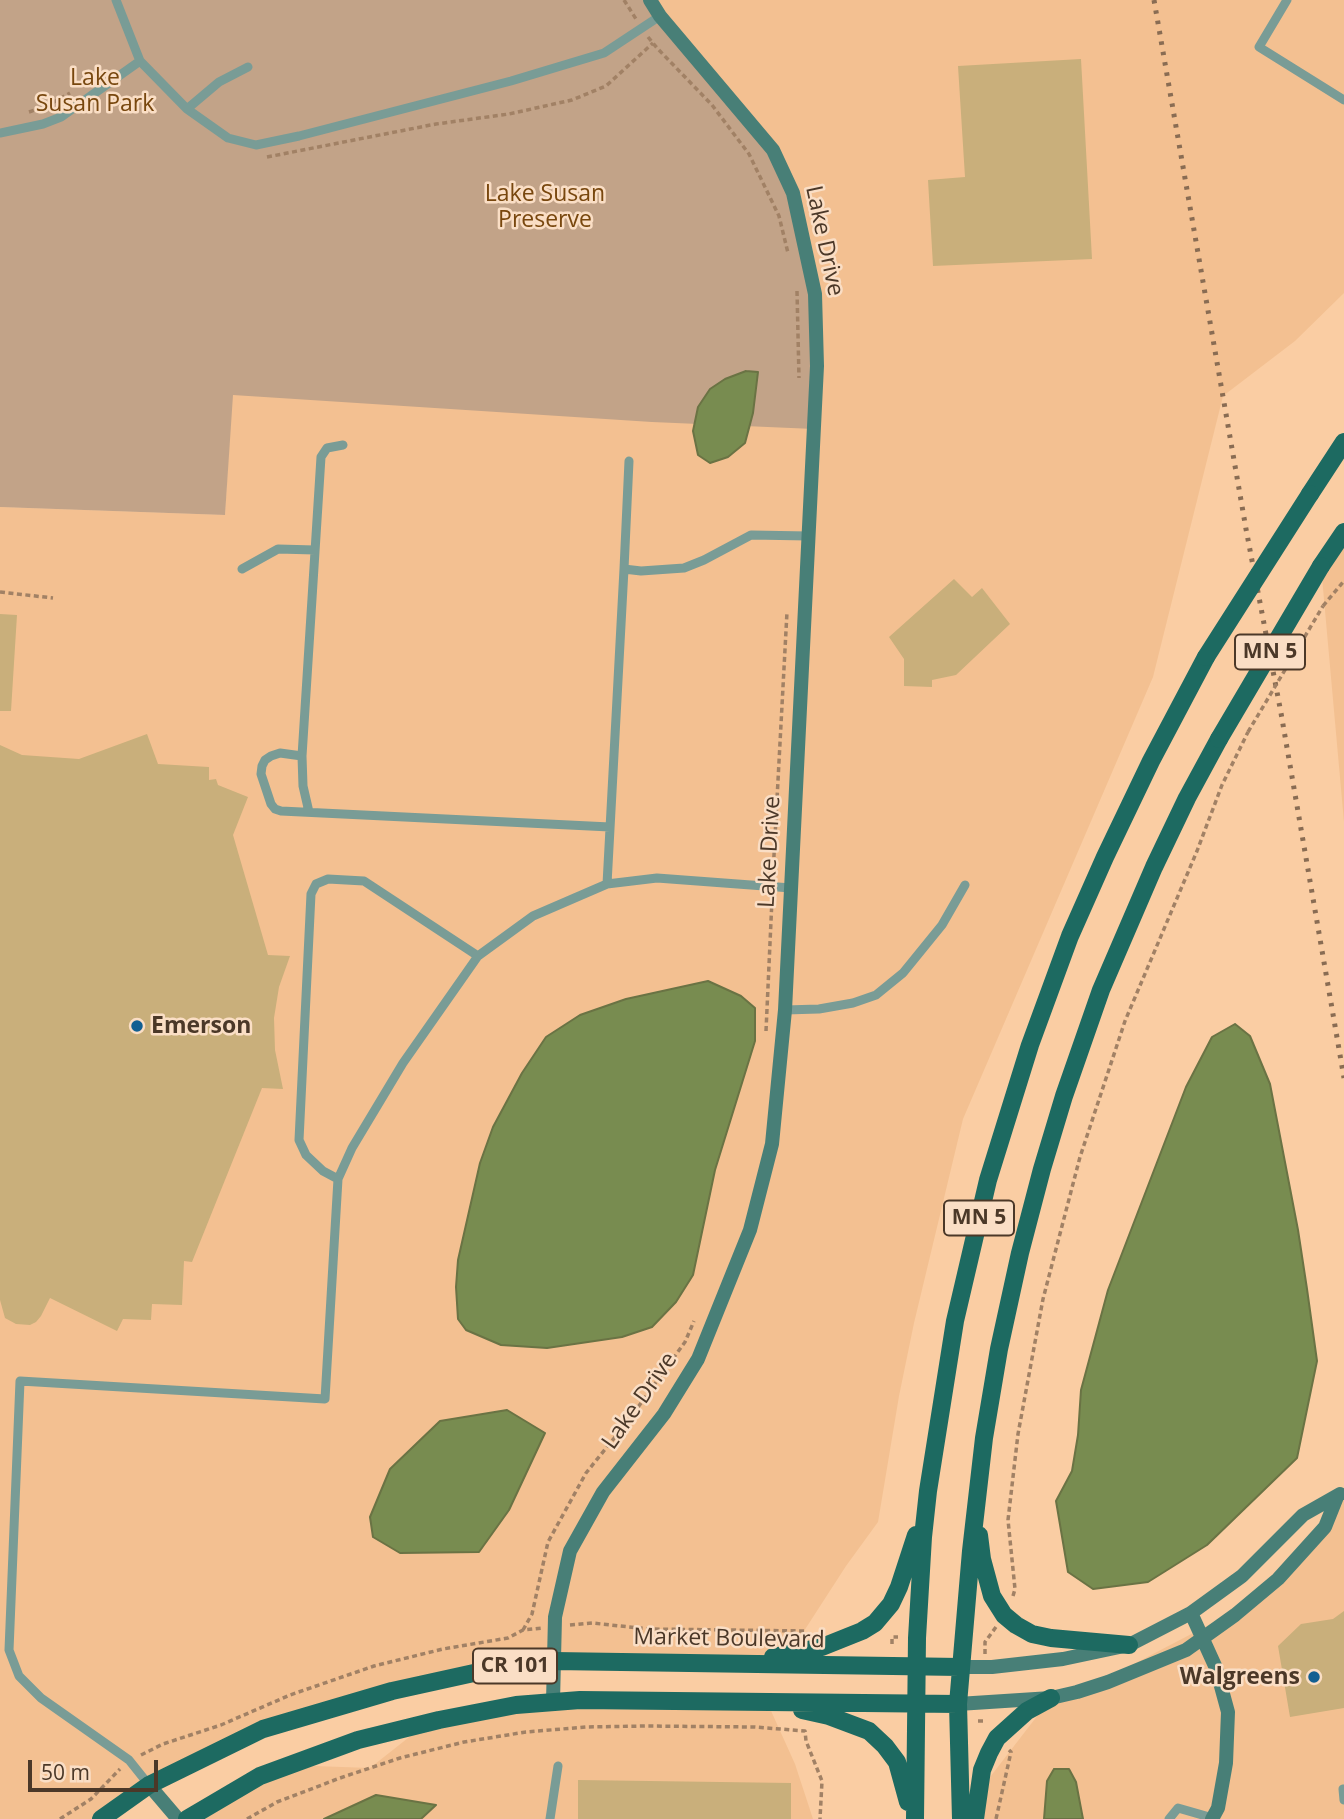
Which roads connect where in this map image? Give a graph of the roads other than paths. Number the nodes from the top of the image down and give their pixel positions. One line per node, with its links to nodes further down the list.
1 (116, 0): 5 (lane)
2 (650, 0): 4 (street, Lake Drive)
3 (1287, 0): 7 (lane)
4 (660, 16): 8 (lane); 14 (street, Lake Drive)
5 (140, 61): 8 (lane); 9 (lane)
6 (248, 66): 8 (lane)
7 (1344, 100)
8 (187, 109)
9 (0, 134)
10 (1344, 442): 28 (main road, MN 5, bridge)
11 (343, 445): 15 (lane)
12 (629, 461): 17 (lane)
13 (1344, 532): 27 (main road, MN 5, bridge)
14 (809, 536): 17 (lane); 23 (street, Lake Drive)
15 (315, 550): 16 (lane); 18 (lane)
16 (242, 569)
17 (624, 569): 20 (lane)
18 (302, 756): 19 (lane); 19 (lane)
19 (309, 812): 20 (lane)
20 (610, 827): 21 (lane)
21 (607, 884): 23 (lane); 24 (lane)
22 (965, 885): 25 (lane)
23 (791, 888): 25 (street, Lake Drive)
24 (478, 956): 26 (lane); 26 (lane)
25 (785, 1010): 33 (street, Lake Drive)
26 (338, 1178): 43 (lane)
27 (978, 1489): 32 (main road); 36 (main road, MN 5)
28 (928, 1491): 34 (main road); 35 (main road, MN 5)
29 (1341, 1494): 30 (street, Market Boulevard); 31 (street, Market Boulevard)
30 (1191, 1613): 31 (street); 32 (street, Market Boulevard)
31 (1203, 1638): 37 (street, Market Boulevard); 46 (street)
32 (1129, 1645): 36 (street, Market Boulevard)
33 (554, 1661): 34 (main road, Market Boulevard / CR 101); 38 (street, Lake Drive); 43 (main road, Market Boulevard / CR 101)
34 (739, 1664): 35 (main road, Market Boulevard / CR 101)
35 (916, 1667): 36 (main road, Market Boulevard / CR 101); 40 (main road, MN 5)
36 (960, 1667): 41 (main road, MN 5)
37 (1051, 1698): 41 (street, Market Boulevard); 53 (main road)
38 (552, 1702): 39 (main road, Market Boulevard / CR 101); 49 (main road, Market Boulevard / CR 101)
39 (767, 1702): 40 (main road, Market Boulevard / CR 101); 51 (main road)
40 (915, 1704): 41 (main road, Market Boulevard / CR 101); 51 (main road, MN 5)
41 (958, 1704): 52 (main road, MN 5)
42 (558, 1766): 50 (lane)
43 (149, 1786): 47 (main road, Market Boulevard / CR 101); 48 (street)
44 (1343, 1789): 45 (lane)
45 (1344, 1800)
46 (1212, 1818): 54 (lane)
47 (101, 1819)
48 (178, 1819)
49 (187, 1819)
50 (550, 1819)
51 (913, 1819)
52 (961, 1819)
53 (975, 1819)
54 (1169, 1819)

